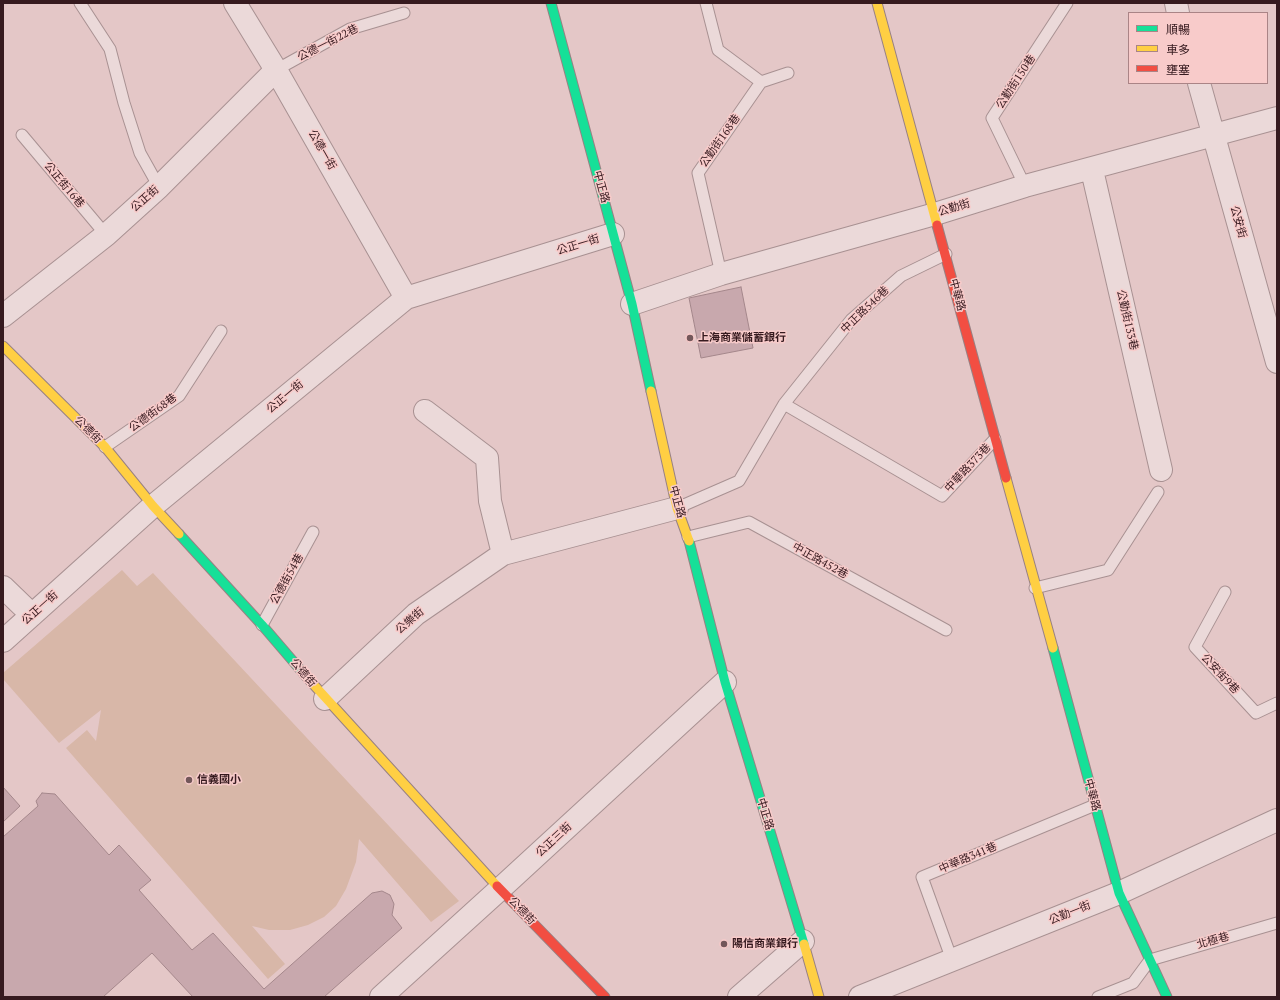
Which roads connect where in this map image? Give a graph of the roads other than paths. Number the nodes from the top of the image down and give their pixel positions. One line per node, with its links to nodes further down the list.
1 (80, 3): 17 (lane)
2 (235, 3): 8 (street, 公德一街)
3 (551, 3): 19 (street, 中正路)
4 (706, 3): 10 (lane)
5 (877, 3): 18 (street, 中華路)
6 (1068, 3): 16 (lane, 公勤街150巷)
7 (404, 12): 8 (lane, 公德一街22巷)
8 (276, 70): 17 (street, 公正街); 23 (street, 公德一街)
9 (788, 73): 10 (lane)
10 (762, 82): 22 (lane, 公勤街168巷)
11 (1199, 84): 14 (street, 公安街)
12 (1277, 118): 14 (street, 公勤街)
13 (22, 135): 20 (lane, 公正街16巷)
14 (1214, 135): 15 (street, 公勤街); 28 (street, 公安街)
15 (1092, 170): 16 (street, 公勤街); 33 (street, 公勤街133巷)
16 (1026, 186): 18 (street, 公勤街)
17 (159, 187): 20 (street, 公正街)
18 (935, 214): 21 (street, 中華路); 22 (street, 公勤街)
19 (613, 234): 23 (street, 公正一街); 24 (street, 中正路)
20 (106, 235): 25 (street, 公正街)
21 (946, 254): 29 (lane, 中正路546巷); 31 (street, 中華路)
22 (721, 274): 24 (street, 公勤街)
23 (406, 298): 35 (street, 公正一街)
24 (632, 304): 36 (street, 中正路)
25 (3, 316)
26 (221, 331): 32 (lane, 公德街68巷)
27 (3, 346): 32 (street, 公德街)
28 (1277, 362)
29 (784, 404): 31 (lane, 中華路373巷); 36 (lane, 中正路546巷)
30 (425, 411): 39 (street)
31 (995, 439): 41 (street, 中華路)
32 (104, 447): 35 (street, 公德街)
33 (1161, 470)
34 (1158, 492): 41 (lane)
35 (153, 506): 43 (street, 公正一街); 44 (street, 公德街)
36 (677, 508): 38 (street, 中正路); 39 (street, 公樂街)
37 (313, 532): 44 (lane, 公德街54巷)
38 (688, 537): 45 (lane, 中正路452巷); 47 (street, 中正路)
39 (503, 554): 48 (street, 公樂街)
40 (3, 587): 43 (street)
41 (1036, 588): 50 (street, 中華路)
42 (1225, 592): 49 (lane, 公安街9巷)
43 (32, 616): 46 (street, 公正一街)
44 (262, 625): 48 (street, 公德街)
45 (946, 630)
46 (3, 641)
47 (725, 682): 52 (street, 公正三街); 55 (street, 中正路)
48 (325, 699): 52 (street, 公德街)
49 (1277, 703)
50 (1095, 805): 53 (street, 中華路); 56 (lane, 中華路341巷)
51 (1277, 820): 53 (street, 公勤一街)
52 (500, 889): 58 (street, 公正三街); 59 (street, 公德街)
53 (1119, 893): 56 (street, 公勤一街); 57 (street, 中華路)
54 (1277, 923): 57 (lane, 北極巷)
55 (804, 941): 60 (street); 61 (street, 中正路)
56 (952, 960): 62 (street, 公勤一街)
57 (1150, 960): 63 (lane); 64 (street, 中華路)
58 (381, 997)
59 (605, 997)
60 (739, 997)
61 (819, 997)
62 (860, 997)
63 (1098, 997)
64 (1167, 997)

